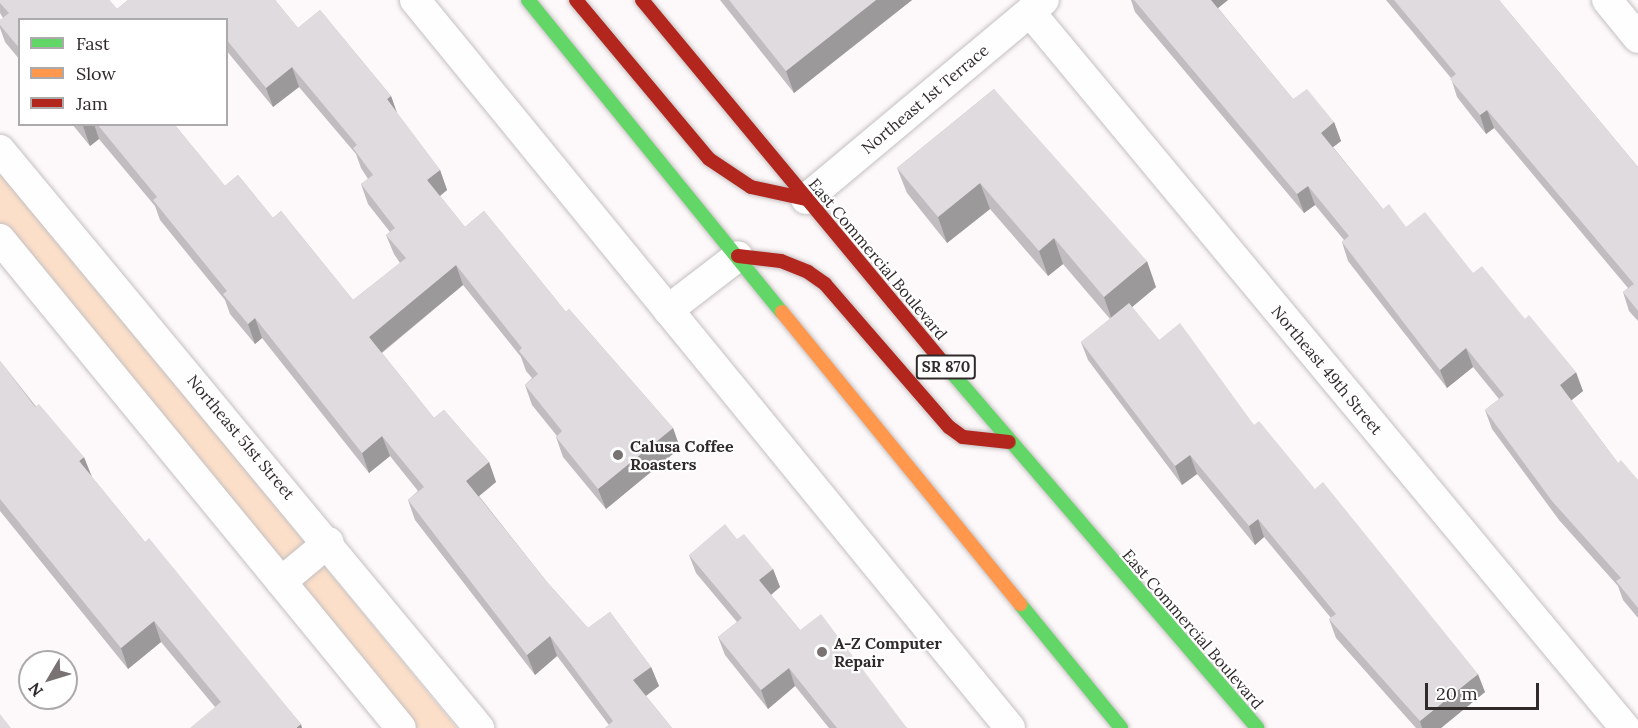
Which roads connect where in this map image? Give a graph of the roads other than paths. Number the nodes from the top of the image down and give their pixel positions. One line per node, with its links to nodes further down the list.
1 (415, 0): 12 (street)
2 (528, 0): 11 (main road)
3 (576, 0): 9 (main road)
4 (642, 0): 9 (main road, East Commercial Boulevard / SR 870)
5 (1607, 0): 7 (street)
6 (1037, 6): 9 (street, Northeast 1st Terrace); 21 (street, Northeast 49th Street)
7 (1638, 38)
8 (0, 150): 14 (street, Northeast 51st Street)
9 (806, 199): 13 (main road, East Commercial Boulevard / SR 870)
10 (0, 239): 15 (street)
11 (738, 256): 12 (street); 13 (main road); 19 (main road)
12 (668, 310): 18 (street)
13 (1009, 442): 20 (main road, East Commercial Boulevard / SR 870)
14 (329, 542): 15 (street); 17 (street, Northeast 51st Street)
15 (281, 582): 16 (street)
16 (401, 728)
17 (479, 728)
18 (1010, 728)
19 (1121, 728)
20 (1257, 728)
21 (1625, 728)

